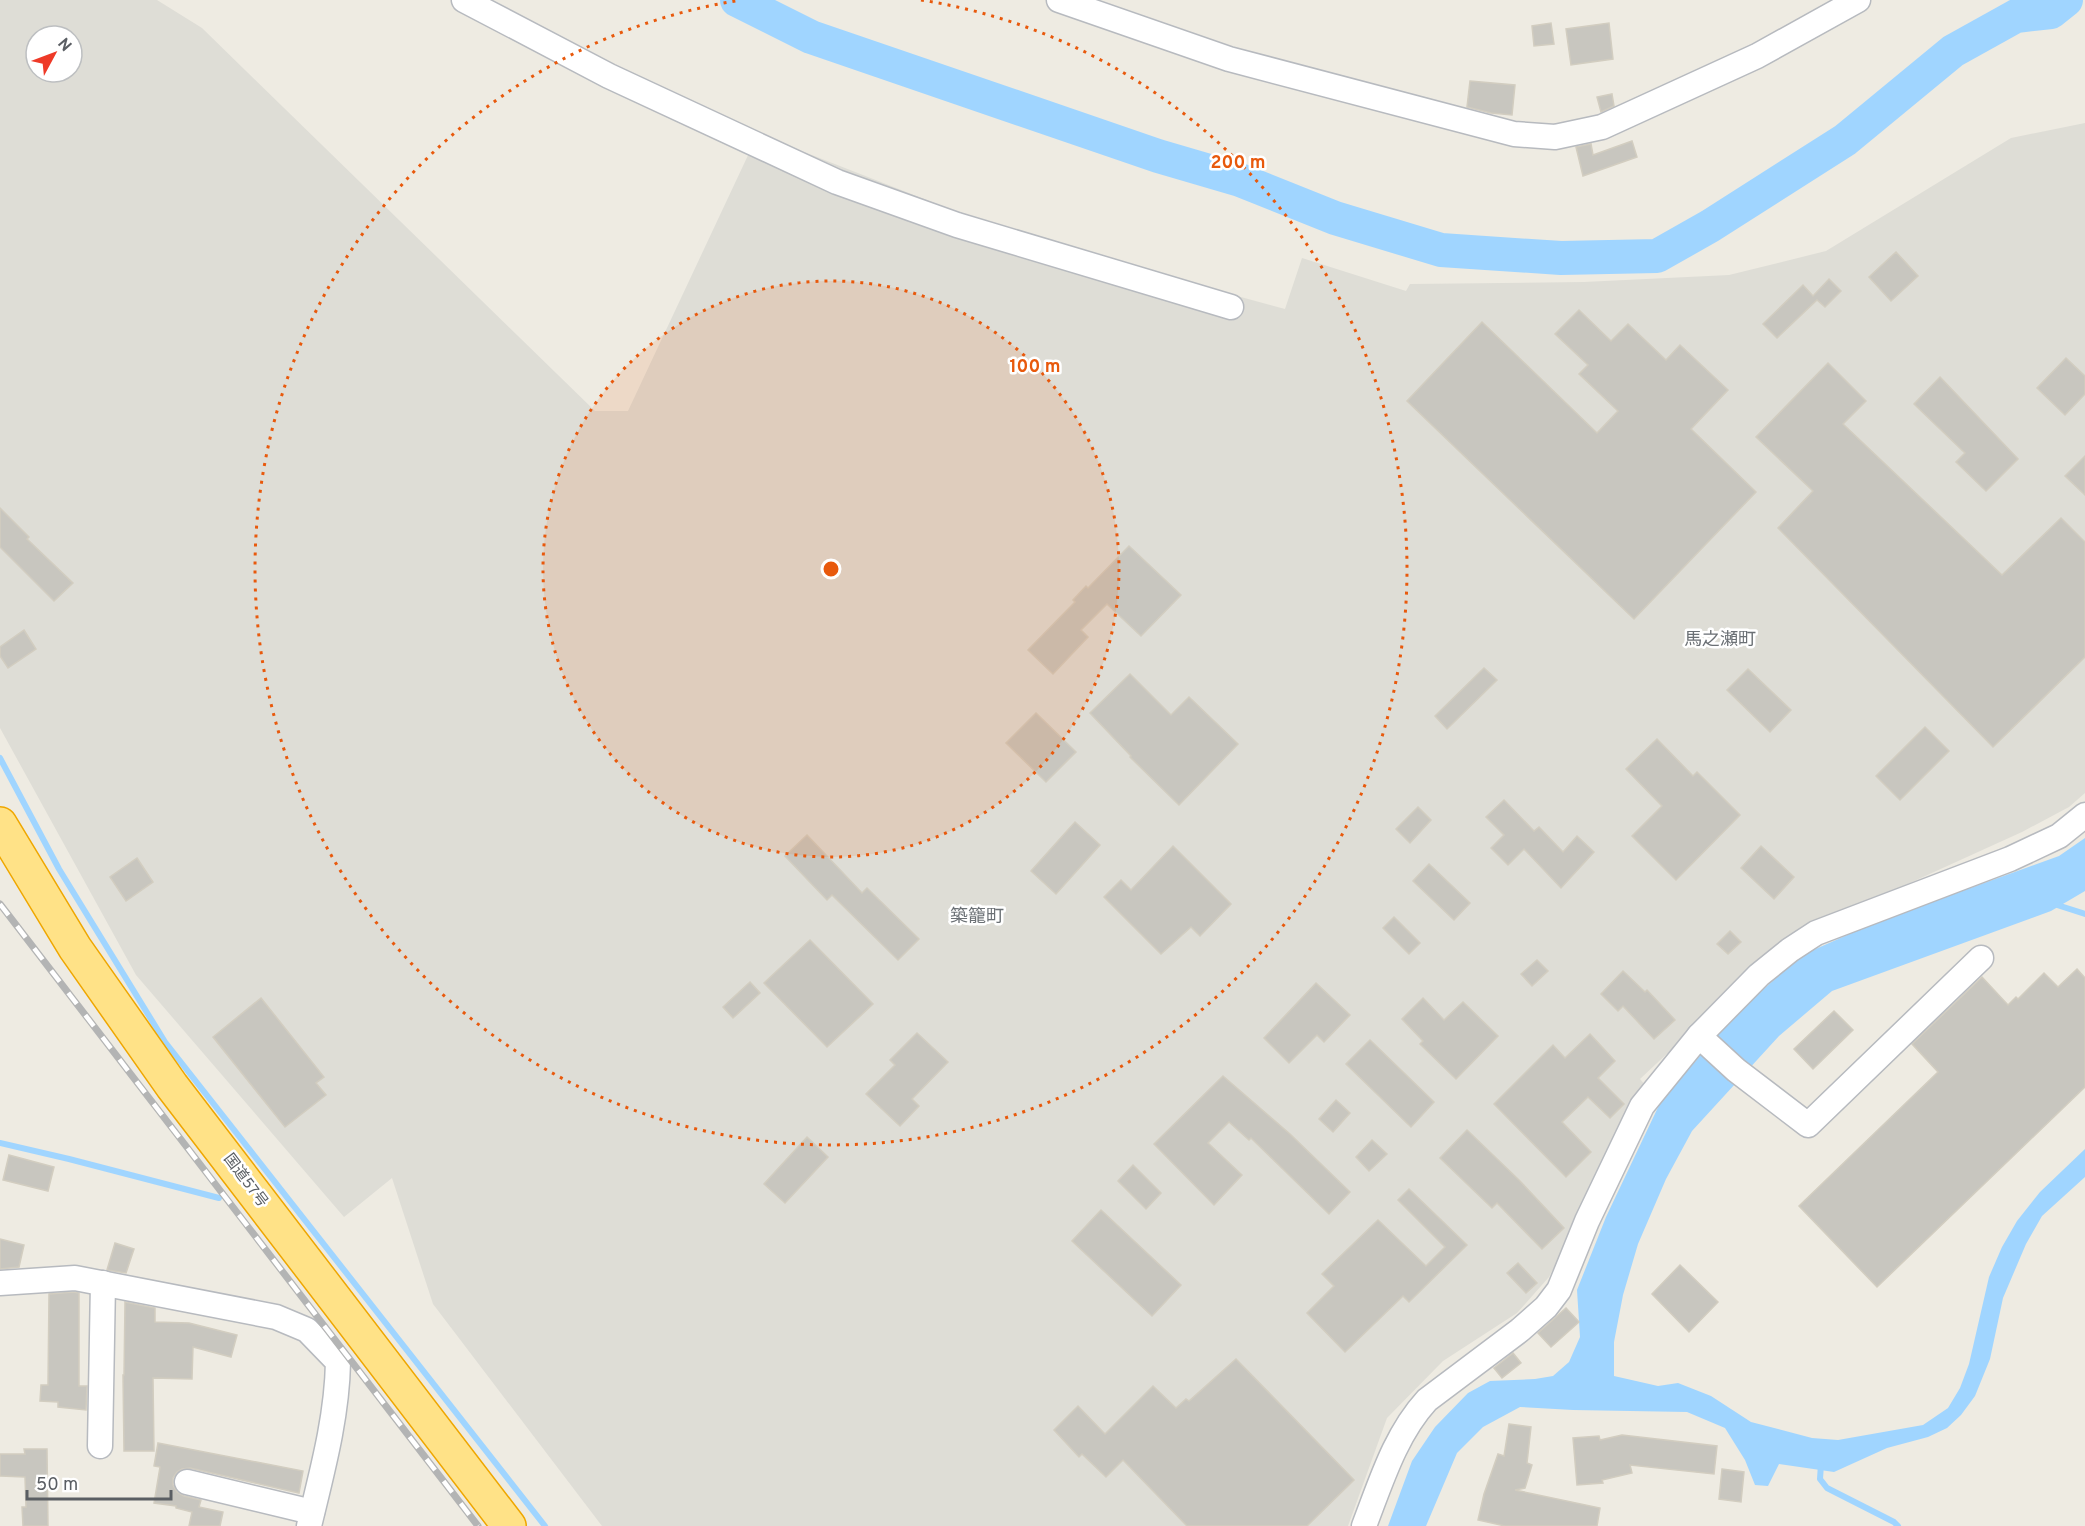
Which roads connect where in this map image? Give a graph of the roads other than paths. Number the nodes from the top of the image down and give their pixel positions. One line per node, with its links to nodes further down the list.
1 (464, 0): 4 (street)
2 (1059, 0): 3 (street)
3 (1858, 0)
4 (1231, 307)
5 (2085, 815): 8 (street)
6 (0, 824): 14 (highway, 国道57号)
7 (1981, 958): 8 (street)
8 (1702, 1039): 15 (street)
9 (0, 1283): 10 (street)
10 (103, 1283): 11 (street); 13 (street)
11 (100, 1446)
12 (187, 1482): 13 (street)
13 (310, 1519)
14 (509, 1526)
15 (1364, 1526)

